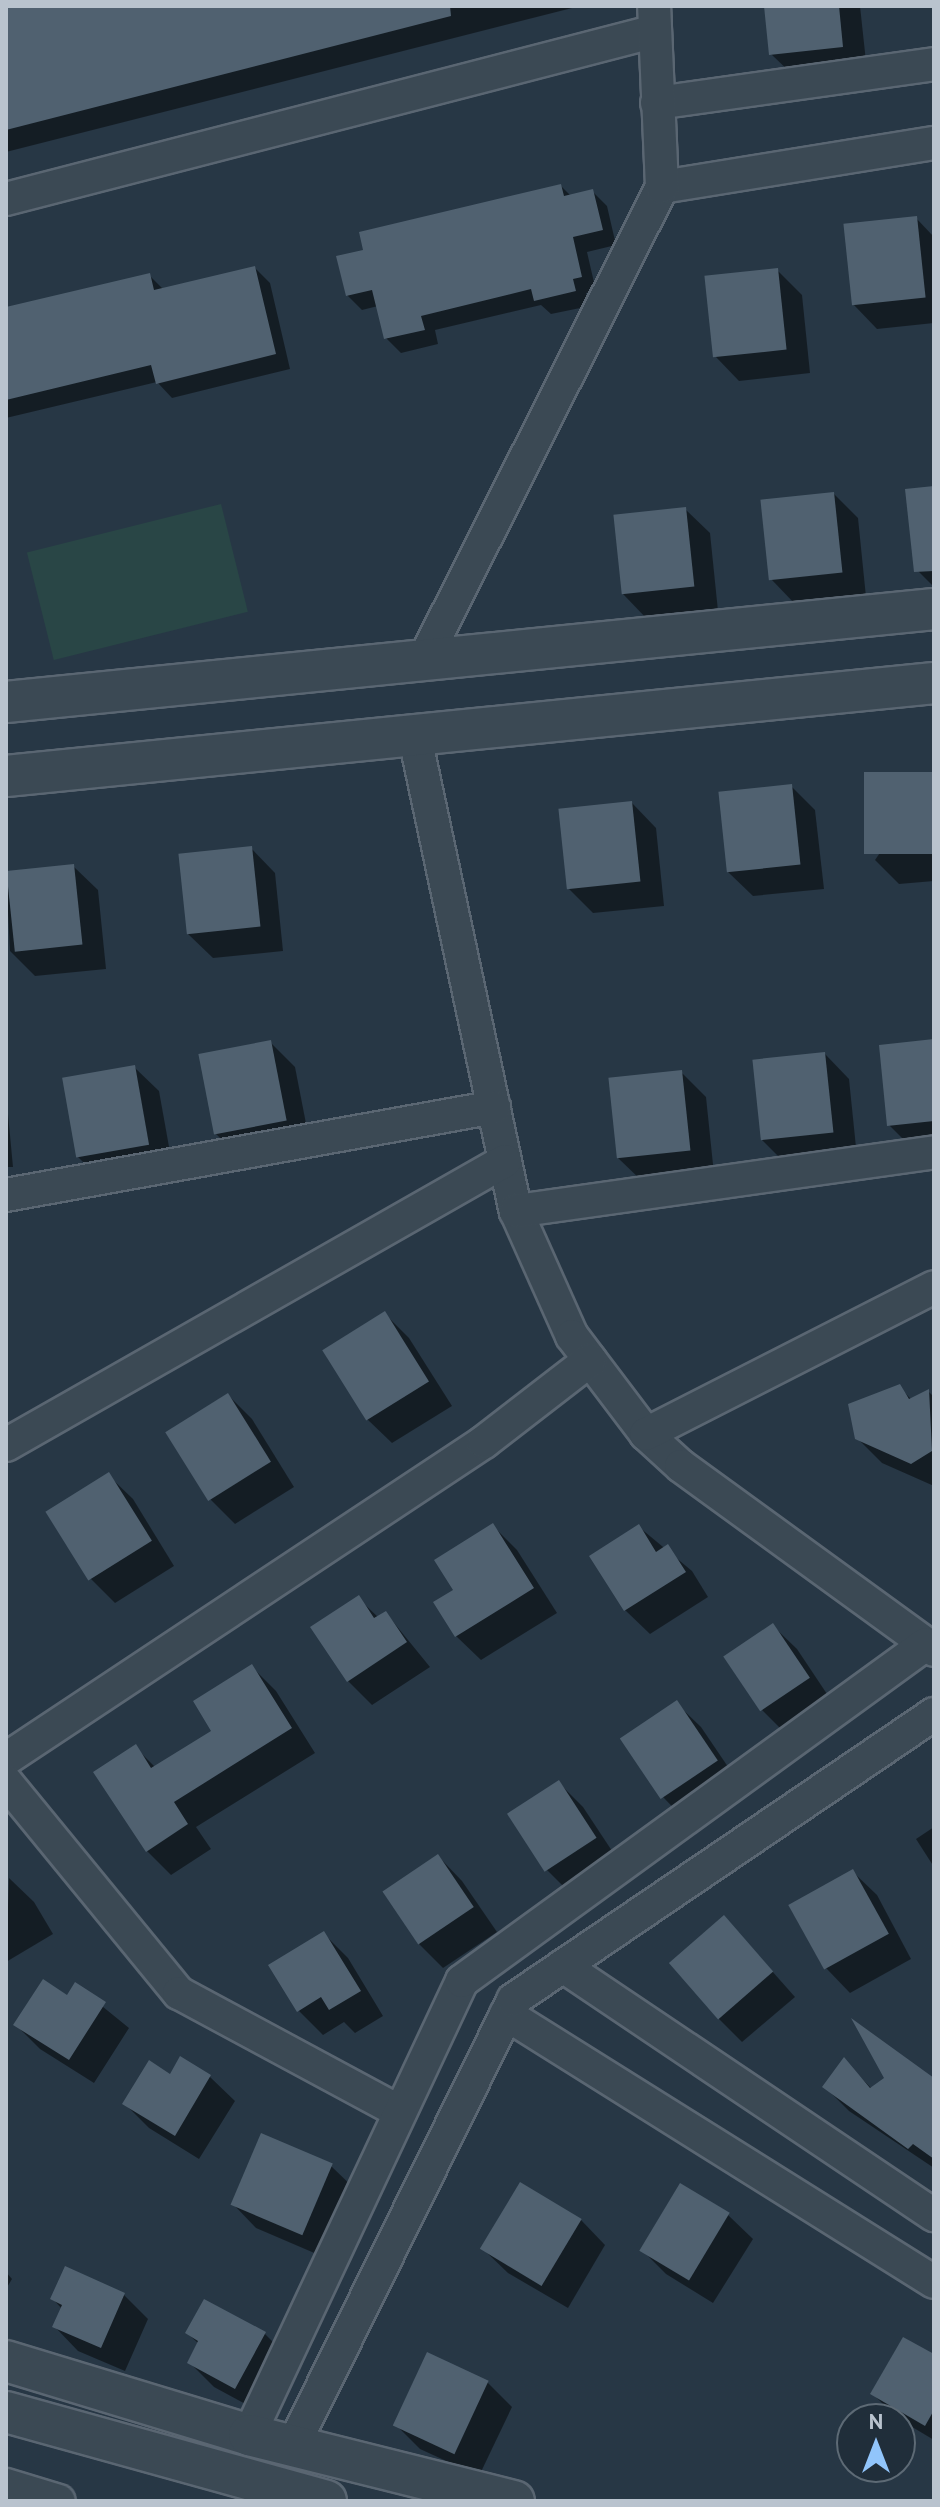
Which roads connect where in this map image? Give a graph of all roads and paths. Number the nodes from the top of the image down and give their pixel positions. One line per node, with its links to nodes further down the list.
1 (653, 19): 3 (street); 6 (street)
2 (934, 64): 3 (street)
3 (657, 103): 5 (street)
4 (934, 143): 5 (street)
5 (662, 187): 8 (street)
6 (6, 199)
7 (934, 609): 8 (street)
8 (424, 660): 10 (street)
9 (934, 683): 11 (street)
10 (6, 702)
11 (414, 733): 12 (street); 13 (street)
12 (6, 776)
13 (494, 1107): 15 (street); 16 (street)
14 (934, 1152): 17 (street)
15 (505, 1161): 17 (street); 21 (street)
16 (6, 1195)
17 (516, 1211): 19 (street)
18 (934, 1287): 20 (street)
19 (590, 1360): 20 (street); 24 (street)
20 (646, 1434): 22 (street)
21 (6, 1445)
22 (930, 1647): 28 (street)
23 (934, 1714): 26 (street)
24 (6, 1759)
25 (6, 1782): 28 (street)
26 (563, 1966): 27 (street); 29 (street)
27 (506, 2014): 30 (street); 34 (street)
28 (400, 2112): 33 (street)
29 (934, 2215)
30 (934, 2282)
31 (6, 2361): 33 (street)
32 (6, 2412): 36 (street)
33 (249, 2435): 34 (street)
34 (293, 2446): 38 (street)
35 (6, 2485): 37 (street)
36 (304, 2498)
37 (59, 2501)
38 (514, 2501)

